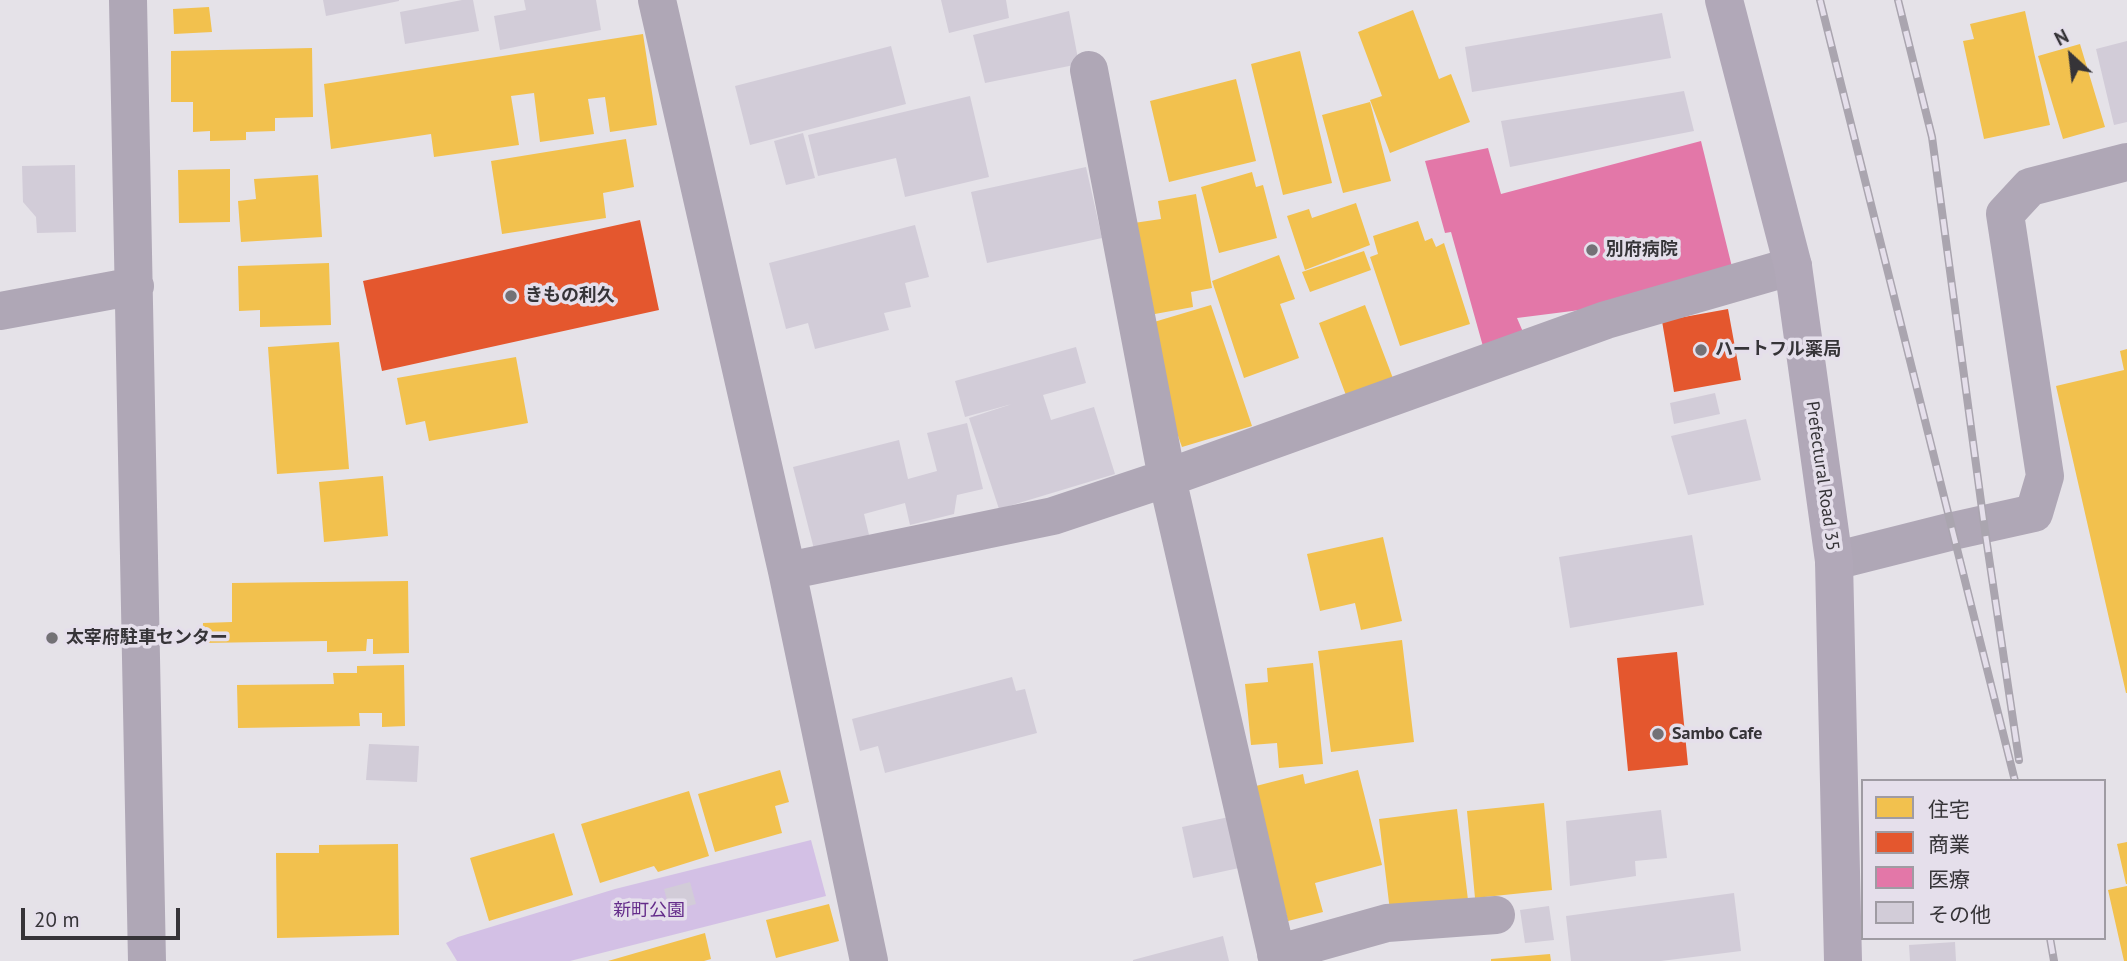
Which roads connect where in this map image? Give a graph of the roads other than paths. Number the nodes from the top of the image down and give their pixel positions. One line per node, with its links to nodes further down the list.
1 (128, 0): 7 (street)
2 (657, 0): 11 (street)
3 (1724, 0): 6 (main road, Prefectural Road 35)
4 (1089, 70): 9 (street)
5 (2127, 162): 10 (street)
6 (1793, 266): 9 (street); 10 (main road, Prefectural Road 35)
7 (135, 286): 8 (street); 14 (street)
8 (0, 311)
9 (1167, 478): 11 (street); 13 (street)
10 (1834, 561): 16 (main road, Prefectural Road 35)
11 (787, 571): 15 (street)
12 (1496, 915): 13 (street)
13 (1277, 957)
14 (147, 961)
15 (869, 961)
16 (1843, 961)

